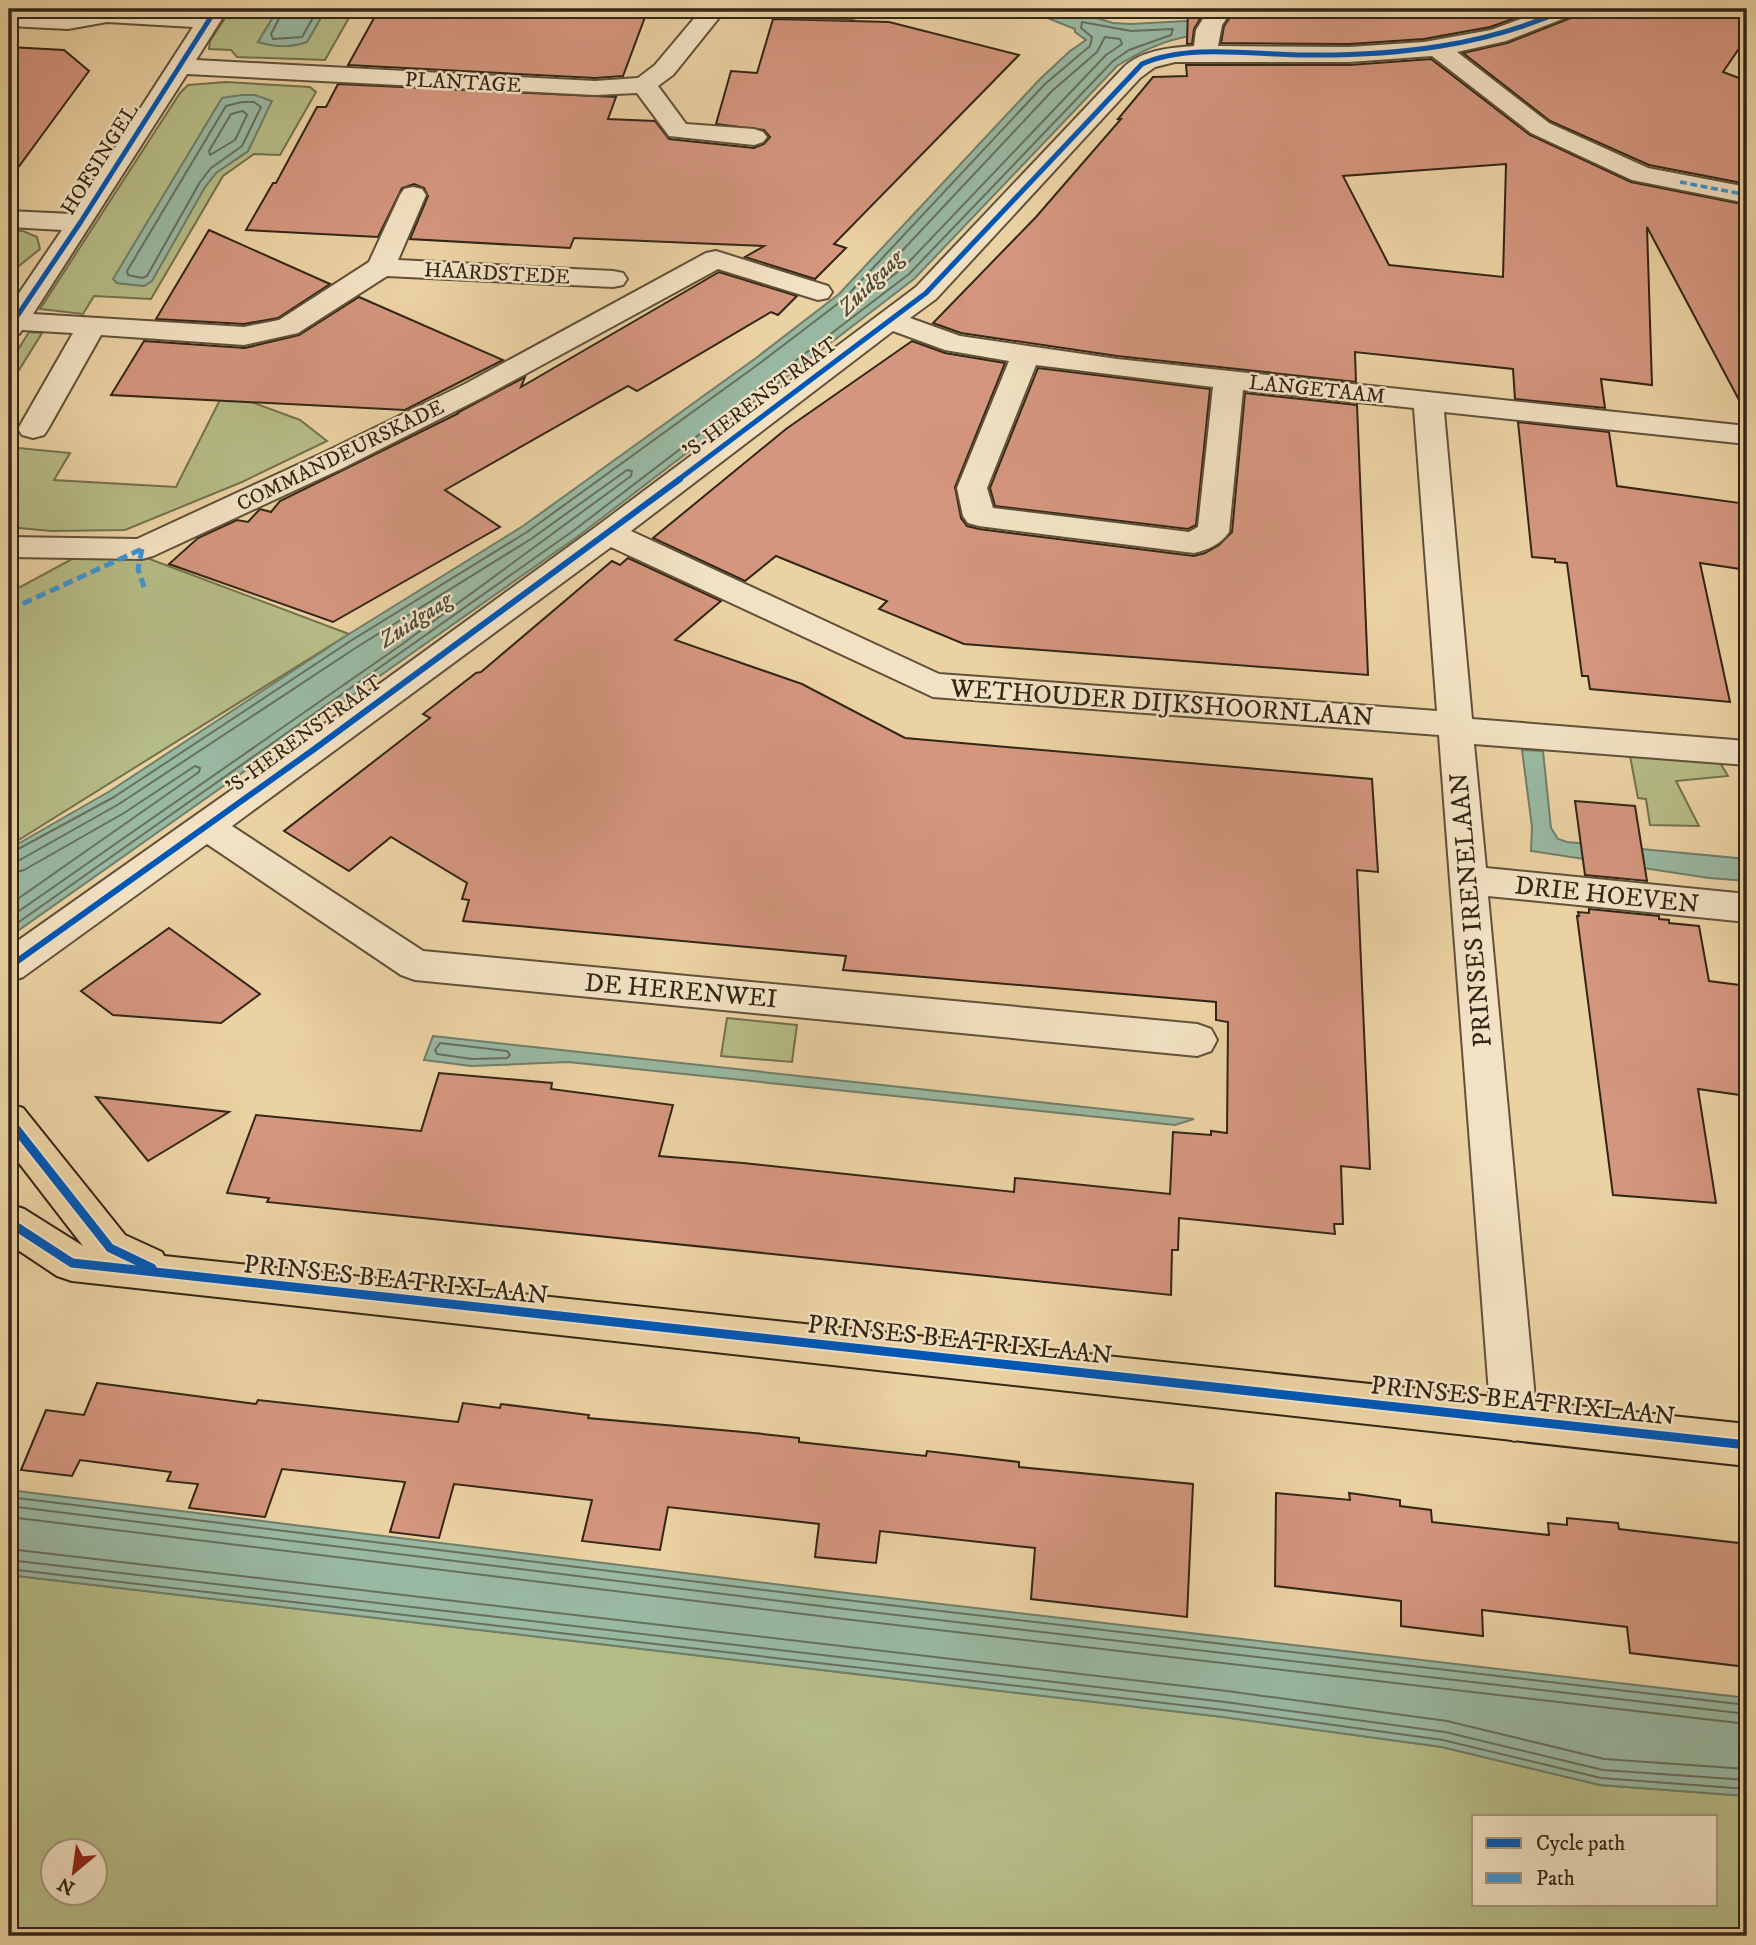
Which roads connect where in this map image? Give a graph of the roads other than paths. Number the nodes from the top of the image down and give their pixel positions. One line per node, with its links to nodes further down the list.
1 (89, 9): 8 (street)
2 (714, 9): 12 (street)
3 (757, 9): 4 (street)
4 (853, 9)
5 (1567, 9): 10 (street, 'S-HERENSTRAAT)
6 (212, 15): 8 (street); 11 (street, HOFSINGEL)
7 (9, 19): 8 (street)
8 (68, 22)
9 (1211, 30): 10 (street, 'S-HERENSTRAAT); 21 (street, 'S-HERENSTRAAT)
10 (1437, 48): 15 (street)
11 (178, 66): 12 (street, PLANTAGE); 17 (street, HOFSINGEL)
12 (644, 85): 13 (street)
13 (754, 137)
14 (413, 195): 18 (street, HAARDSTEDE)
15 (1747, 195)
16 (9, 219): 17 (street)
17 (80, 223): 22 (street, HOFSINGEL)
18 (381, 267): 19 (street, HAARDSTEDE); 23 (street)
19 (613, 279)
20 (818, 292): 30 (street, COMMANDEURSKADE)
21 (891, 321): 24 (street, LANGETAAM); 29 (street, 'S-HERENSTRAAT)
22 (11, 324): 23 (street)
23 (92, 326): 27 (street)
24 (1026, 354): 25 (street, LANGETAAM); 25 (street)
25 (1229, 379): 26 (street, LANGETAAM)
26 (1428, 401): 28 (street, LANGETAAM); 31 (street, PRINSES IRENELAAN)
27 (33, 429)
28 (1747, 435)
29 (608, 533): 31 (street, WETHOUDER DIJKSHOORNLAAN); 33 (street, 'S-HERENSTRAAT)
30 (9, 547)
31 (1455, 727): 32 (street, WETHOUDER DIJKSHOORNLAAN); 34 (street, PRINSES IRENELAAN)
32 (1747, 753)
33 (206, 826): 36 (street, 'S-HERENSTRAAT); 37 (street, DE HERENWEI)
34 (1468, 880): 35 (street, DRIE HOEVEN); 41 (street, PRINSES IRENELAAN)
35 (1747, 908)
36 (9, 967)
37 (1197, 1040)
38 (9, 1120): 40 (main road, PRINSES BEATRIXLAAN)
39 (9, 1222): 40 (main road, PRINSES BEATRIXLAAN)
40 (167, 1275): 41 (main road, PRINSES BEATRIXLAAN)
41 (1514, 1420): 42 (main road, PRINSES BEATRIXLAAN)
42 (1747, 1445)

